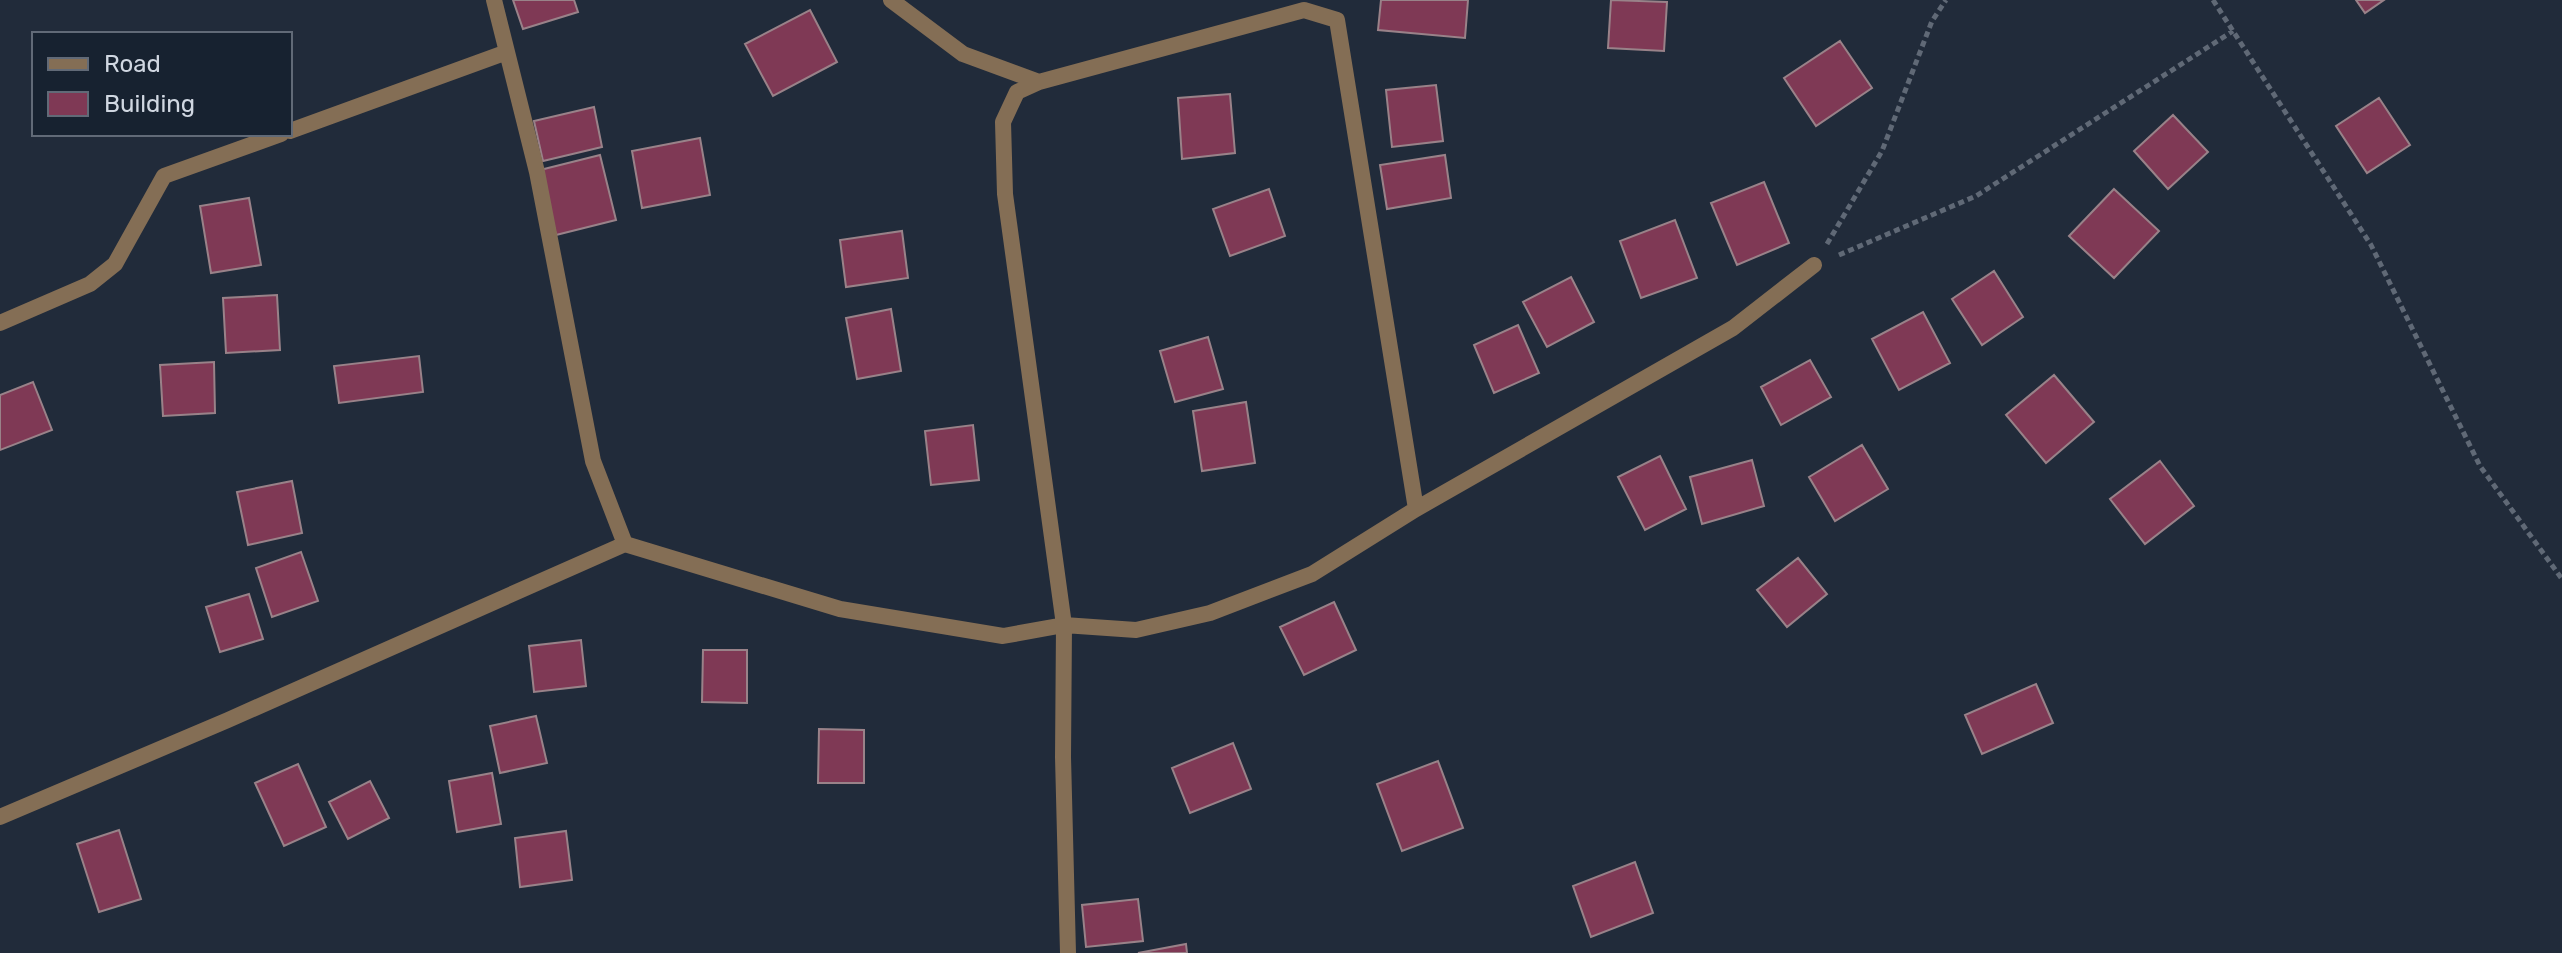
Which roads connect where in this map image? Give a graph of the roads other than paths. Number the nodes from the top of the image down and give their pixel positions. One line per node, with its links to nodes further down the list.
1 (494, 0): 3 (street)
2 (891, 0): 4 (street)
3 (507, 52): 5 (street); 10 (street)
4 (1039, 82): 9 (street); 11 (street)
5 (292, 130)
6 (275, 136): 8 (street)
7 (1814, 265): 9 (street)
8 (0, 323)
9 (1416, 509): 11 (street)
10 (625, 544): 11 (street); 12 (street)
11 (1064, 625): 13 (street)
12 (0, 817)
13 (1068, 953)

